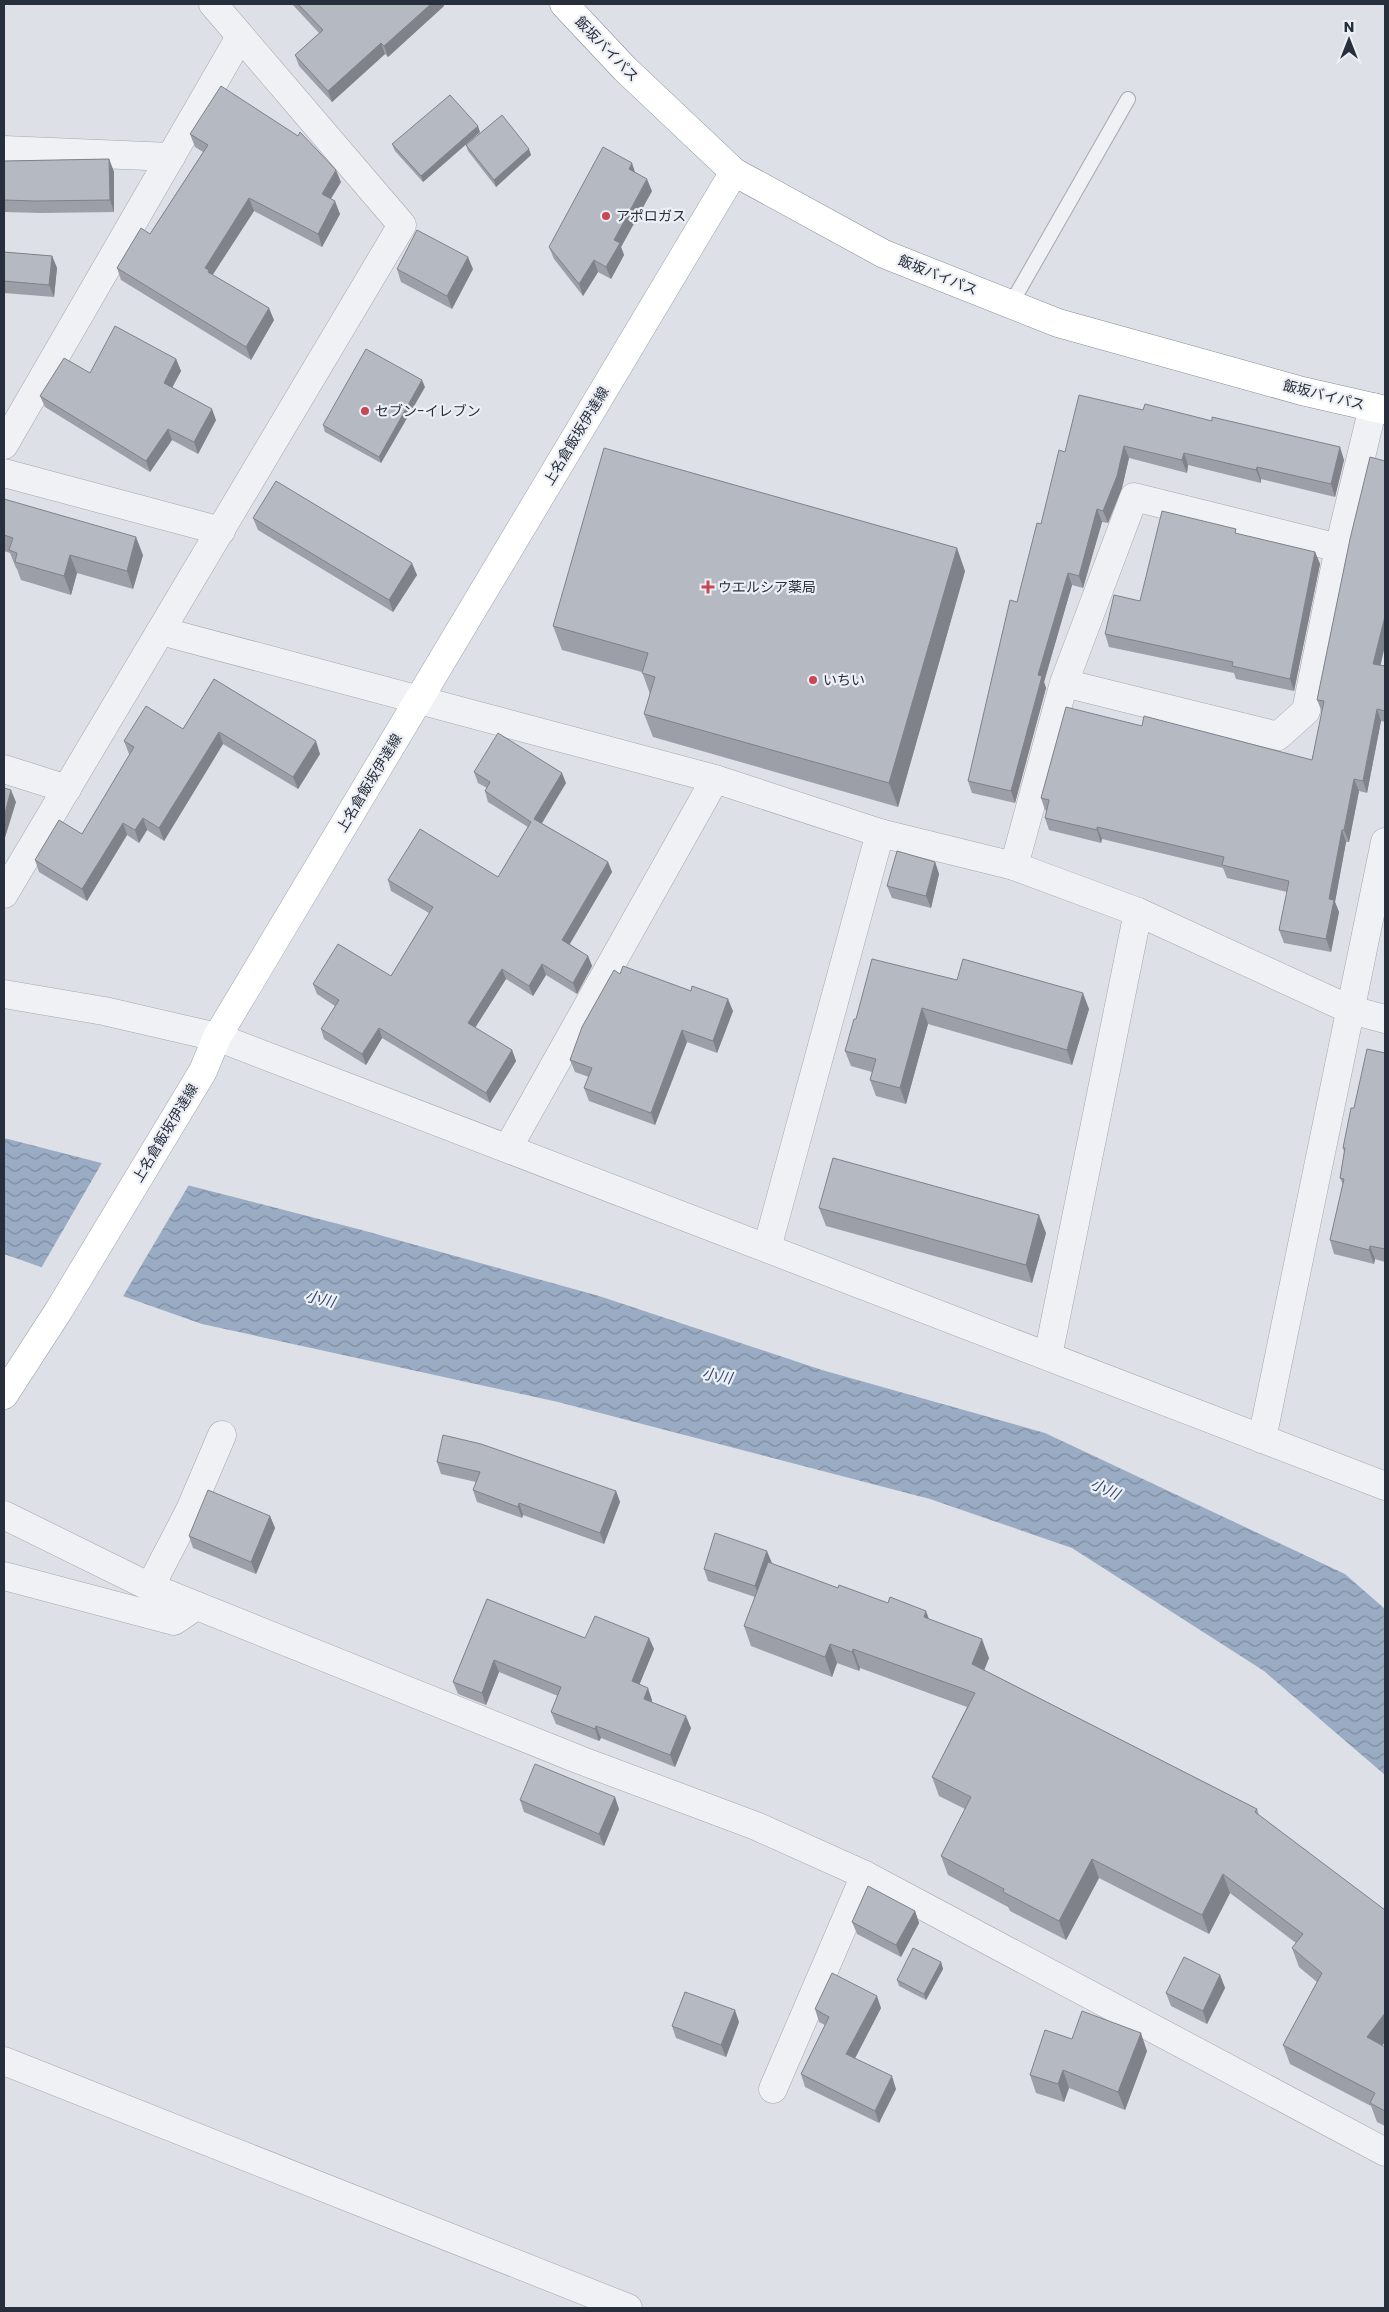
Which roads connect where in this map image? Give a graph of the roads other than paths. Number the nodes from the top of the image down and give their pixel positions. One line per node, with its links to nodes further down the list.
1 (213, 4): 3 (street)
2 (564, 4): 7 (main road, 飯坂バイパス)
3 (240, 37): 6 (street); 12 (street)
4 (1128, 99): 8 (lane)
5 (4, 150): 6 (street)
6 (171, 157): 10 (street)
7 (734, 172): 8 (main road, 飯坂バイパス); 16 (main road, 上名倉飯坂伊達線)
8 (1011, 304): 9 (main road, 飯坂バイパス)
9 (1379, 409): 13 (street)
10 (4, 445)
11 (4, 473): 12 (street)
12 (220, 531): 14 (street)
13 (1339, 548): 15 (street); 15 (street)
14 (161, 631): 16 (street); 19 (street)
15 (1064, 683): 22 (street)
16 (418, 700): 18 (street); 28 (main road, 上名倉飯坂伊達線)
17 (4, 769): 19 (street)
18 (715, 779): 20 (street); 29 (street)
19 (67, 789): 23 (street)
20 (880, 833): 22 (street); 30 (street)
21 (1385, 842): 26 (street)
22 (1014, 866): 24 (street)
23 (4, 894)
24 (1138, 912): 26 (street); 31 (street)
25 (4, 994): 28 (street)
26 (1350, 1010): 27 (street); 34 (street)
27 (1385, 1019)
28 (217, 1037): 29 (street); 32 (main road, 上名倉飯坂伊達線)
29 (508, 1148): 30 (street)
30 (767, 1248): 31 (street)
31 (1048, 1356): 34 (street)
32 (4, 1395)
33 (222, 1435): 38 (street)
34 (1262, 1439): 35 (street)
35 (1385, 1486)
36 (4, 1515): 38 (street)
37 (4, 1576): 39 (street)
38 (150, 1587): 39 (street)
39 (196, 1606): 40 (street)
40 (865, 1875): 42 (street); 43 (street)
41 (4, 2061): 44 (street)
42 (773, 2089)
43 (1385, 2152)
44 (628, 2308)

